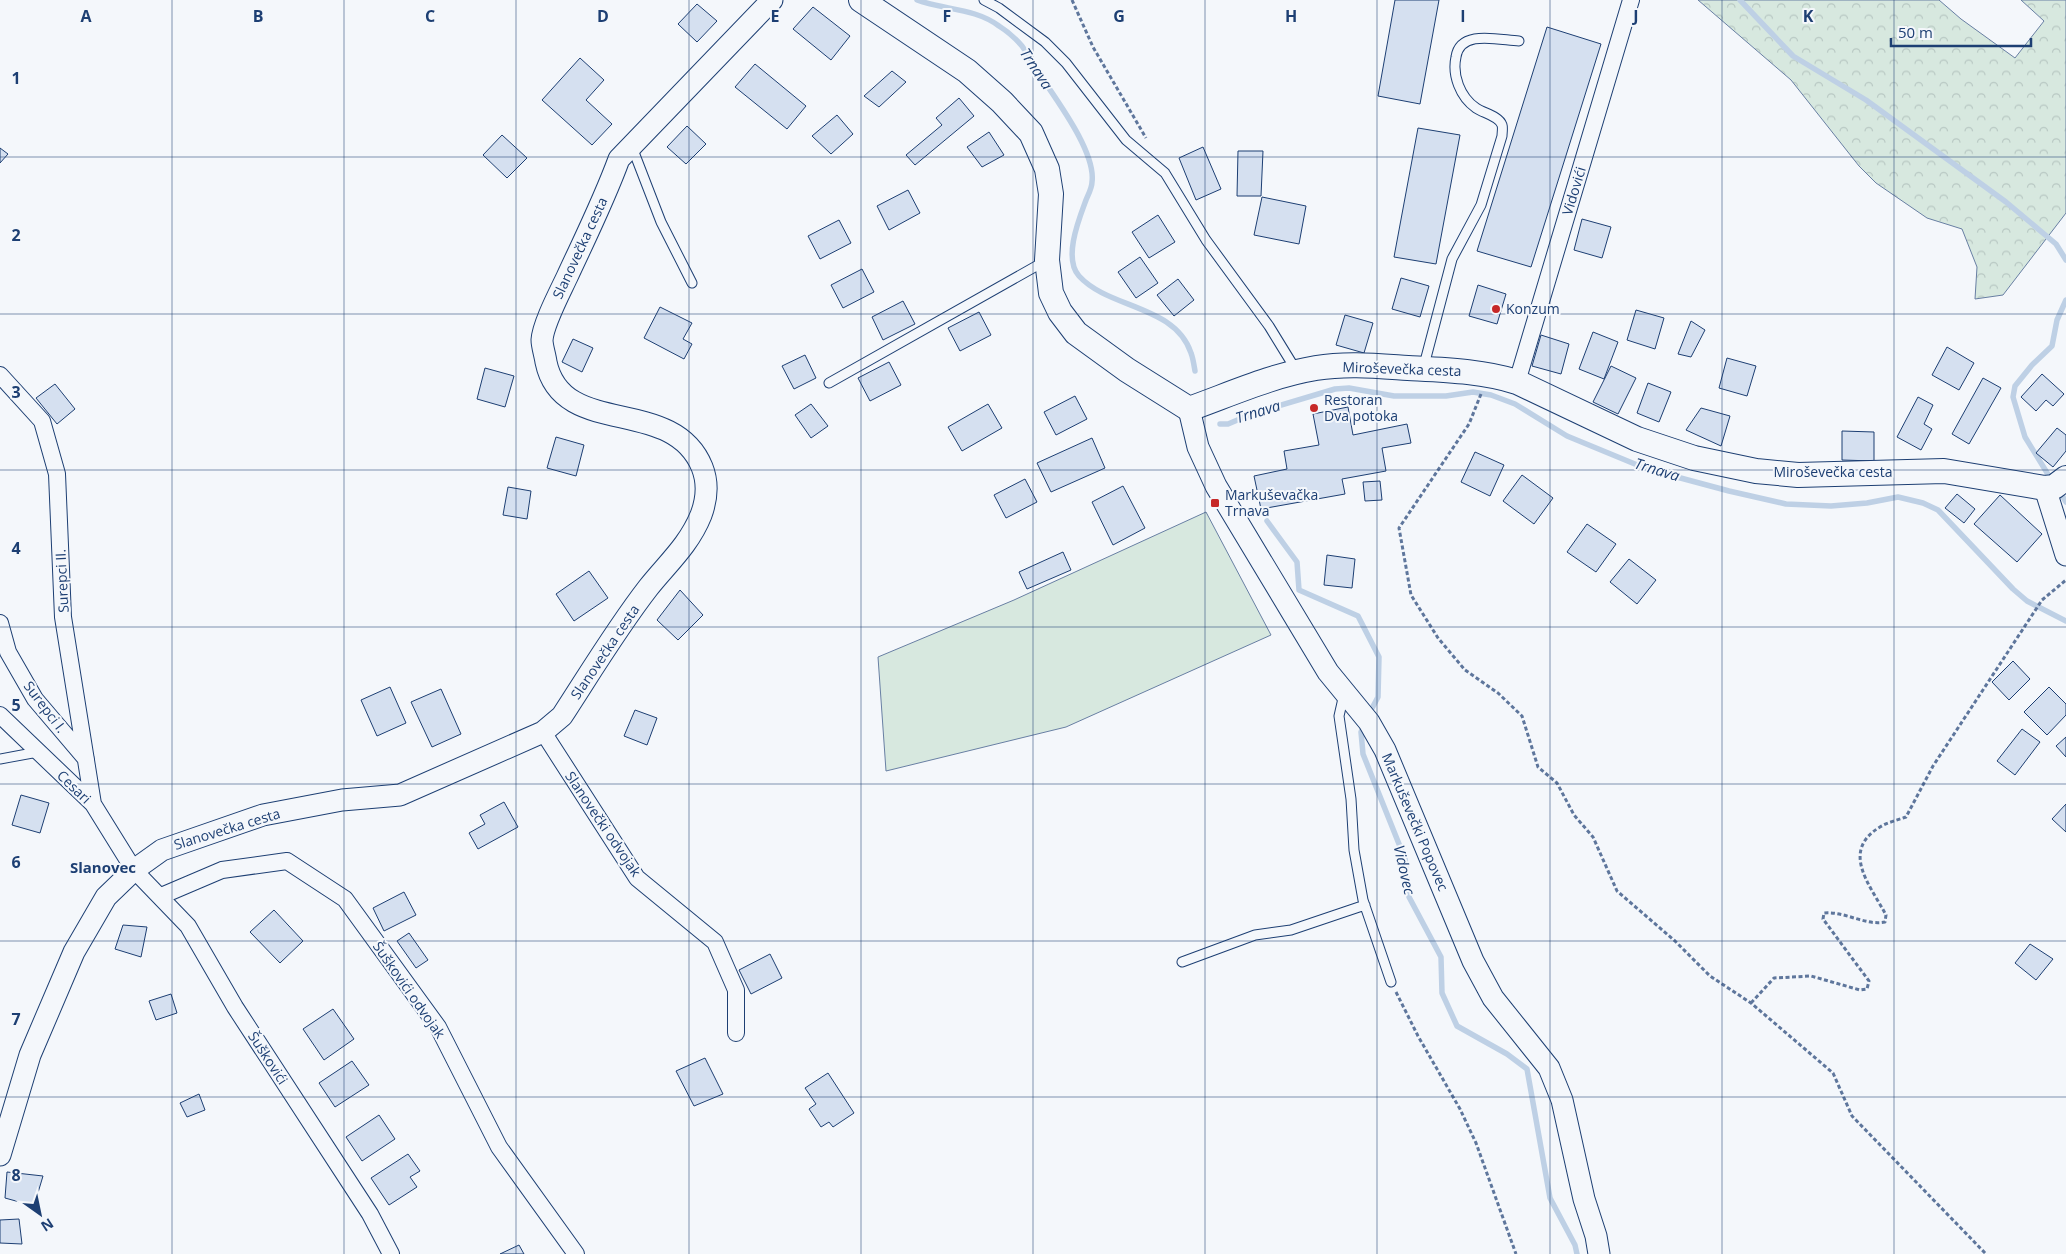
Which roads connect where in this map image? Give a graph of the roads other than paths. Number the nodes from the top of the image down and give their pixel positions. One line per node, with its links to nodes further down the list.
1 (772, 0): 6 (street, Slanovečka cesta)
2 (861, 0): 7 (main road)
3 (984, 0): 10 (lane)
4 (1631, 0): 12 (street, Vidovići)
5 (1519, 41): 9 (lane)
6 (632, 145): 8 (lane); 21 (street, Slanovečka cesta)
7 (1047, 260): 13 (lane); 14 (main road)
8 (692, 283)
9 (1423, 369): 10 (main road, Miroševečka cesta); 12 (main road, Miroševečka cesta)
10 (1297, 373): 14 (main road, Miroševečka cesta)
11 (0, 375): 24 (street, Surepci II.)
12 (1517, 382): 16 (main road, Miroševečka cesta)
13 (829, 383)
14 (1189, 409): 19 (street, Markuševečki Popovec)
15 (2066, 478): 16 (main road)
16 (2045, 488): 17 (street)
17 (2066, 555)
18 (0, 623): 24 (street, Surepci I.)
19 (1349, 699): 28 (lane); 35 (street, Markuševečki Popovec)
20 (0, 715): 22 (street, Cesari)
21 (543, 732): 26 (street, Slanovečka cesta); 31 (street, Slanovečki odvojak)
22 (38, 752): 23 (lane); 25 (street, Cesari)
23 (0, 759)
24 (86, 759): 25 (street, Surepci II.)
25 (93, 804): 26 (street, Cesari)
26 (134, 870): 27 (street, Šuškovići); 32 (street, Slanovečka cesta)
27 (161, 896): 33 (street, Šuškovići); 34 (street, Šuškovići odvojak)
28 (1364, 905): 29 (lane); 30 (lane)
29 (1182, 962)
30 (1391, 982)
31 (736, 1033)
32 (0, 1155)
33 (391, 1254)
34 (576, 1254)
35 (1599, 1254)

